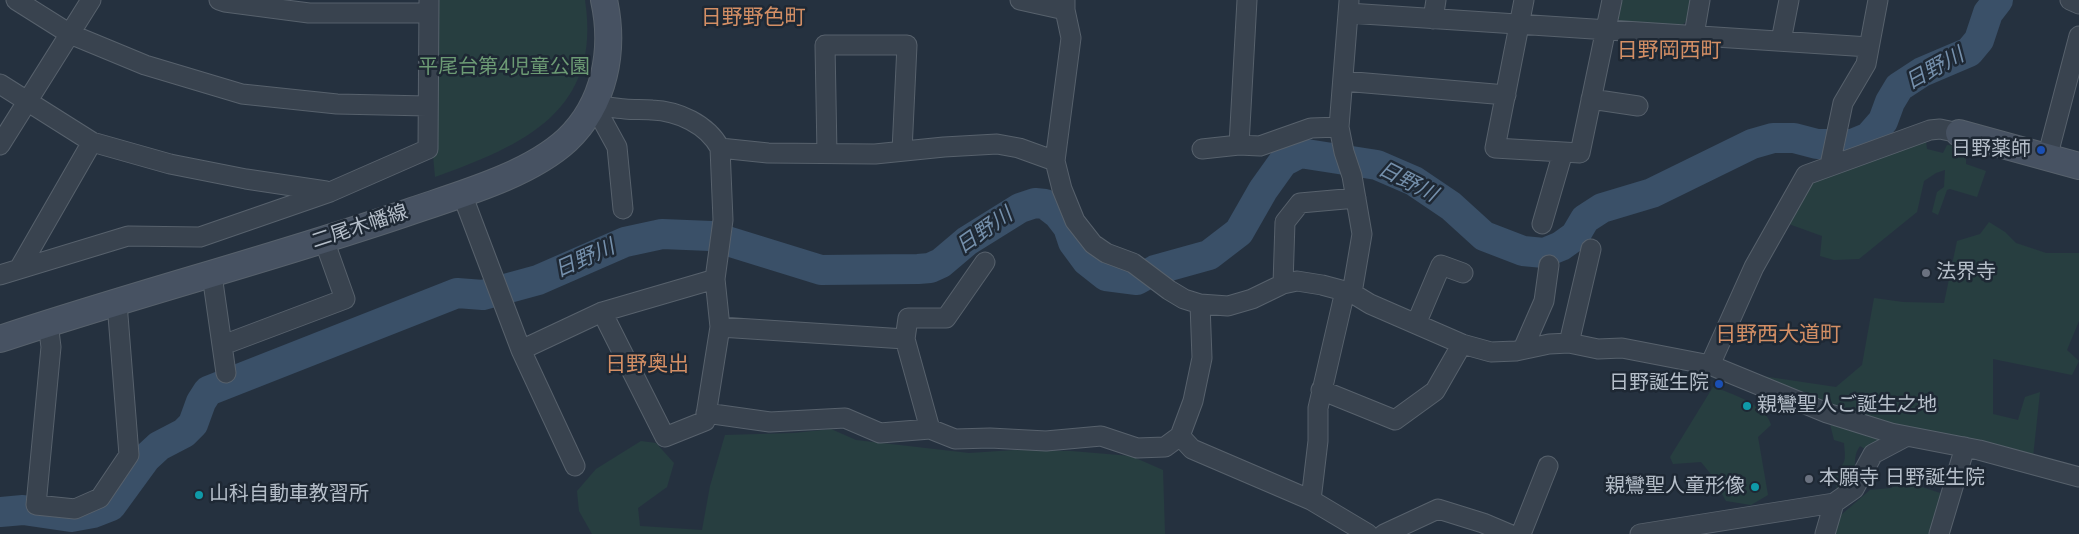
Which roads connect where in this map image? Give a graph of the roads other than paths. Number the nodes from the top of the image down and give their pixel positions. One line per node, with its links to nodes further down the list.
1 (16, 0): 21 (street)
2 (91, 0): 21 (street)
3 (219, 0): 17 (street)
4 (604, 0): 31 (main road, 二尾木幡線)
5 (1020, 0): 15 (street)
6 (1248, 0): 38 (street)
7 (1436, 0): 18 (street)
8 (1524, 0): 19 (street)
9 (1612, 0): 20 (street)
10 (1700, 0): 22 (street)
11 (1789, 0): 24 (street)
12 (1878, 0): 25 (street)
13 (2070, 0): 14 (street)
14 (2079, 4)
15 (1065, 5): 46 (street)
16 (1348, 6): 18 (street); 26 (street)
17 (429, 7): 32 (street)
18 (1433, 18): 19 (street)
19 (1520, 24): 20 (street); 28 (street)
20 (1606, 30): 22 (street); 29 (street)
21 (70, 34): 30 (street); 32 (street)
22 (1694, 35): 24 (street)
23 (2079, 36): 45 (street)
24 (1781, 41): 25 (street)
25 (1869, 47): 43 (street)
26 (1343, 81): 28 (street); 34 (street)
27 (0, 84): 30 (street)
28 (1506, 94): 42 (street)
29 (1591, 99): 33 (street); 42 (street)
30 (27, 102): 36 (street); 37 (street)
31 (594, 105): 39 (street); 49 (main road, 二尾木幡線); 51 (street)
32 (427, 106): 48 (street)
33 (1638, 106)
34 (1339, 127): 38 (street); 50 (street)
35 (1959, 133): 43 (street); 45 (main road)
36 (92, 142): 48 (street); 57 (street)
37 (0, 145)
38 (1239, 145): 40 (street)
39 (720, 148): 44 (street); 58 (street)
40 (1202, 149)
41 (902, 151): 44 (street); 44 (street); 46 (street)
42 (1563, 152): 52 (street)
43 (1833, 152): 77 (street)
44 (827, 153)
45 (2046, 158): 47 (main road)
46 (1055, 161): 65 (street)
47 (2079, 166)
48 (330, 192): 57 (street)
49 (462, 194): 53 (main road, 二尾木幡線); 76 (street)
50 (1356, 198): 62 (street); 63 (street)
51 (623, 209)
52 (1542, 224)
53 (324, 240): 61 (main road, 二尾木幡線); 74 (street)
54 (1591, 249): 72 (street)
55 (985, 262): 71 (street)
56 (1549, 265): 75 (street)
57 (19, 269): 60 (street)
58 (716, 273): 66 (street); 69 (street)
59 (1463, 273): 68 (street)
60 (0, 275)
61 (212, 275): 64 (main road, 二尾木幡線); 74 (street)
62 (1283, 284): 63 (street); 65 (street)
63 (1348, 292): 68 (street); 79 (street)
64 (117, 303): 67 (main road, 二尾木幡線); 67 (street)
65 (1200, 304): 82 (street)
66 (602, 312): 76 (street); 80 (street)
67 (48, 323): 70 (main road, 二尾木幡線)
68 (1416, 324): 73 (street)
69 (720, 327): 71 (street); 80 (street)
70 (0, 339)
71 (905, 339): 81 (street)
72 (1569, 343): 75 (street); 77 (street)
73 (1462, 344): 75 (street); 79 (street)
74 (223, 345): 78 (street)
75 (1523, 349)
76 (521, 350): 85 (street)
77 (1710, 364): 83 (street)
78 (226, 373)
79 (1321, 390): 88 (street)
80 (706, 413): 81 (street)
81 (930, 429): 82 (street)
82 (1180, 436): 88 (street)
83 (1907, 436): 84 (street); 89 (street)
84 (1965, 447): 87 (street); 96 (street)
85 (575, 466)
86 (1548, 466): 93 (street)
87 (2079, 477)
88 (1311, 500): 90 (street)
89 (1834, 503): 94 (street); 95 (street)
90 (1368, 534)
91 (1384, 534): 92 (street)
92 (1509, 534)
93 (1521, 534)
94 (1640, 534)
95 (1825, 534)
96 (1939, 534)

